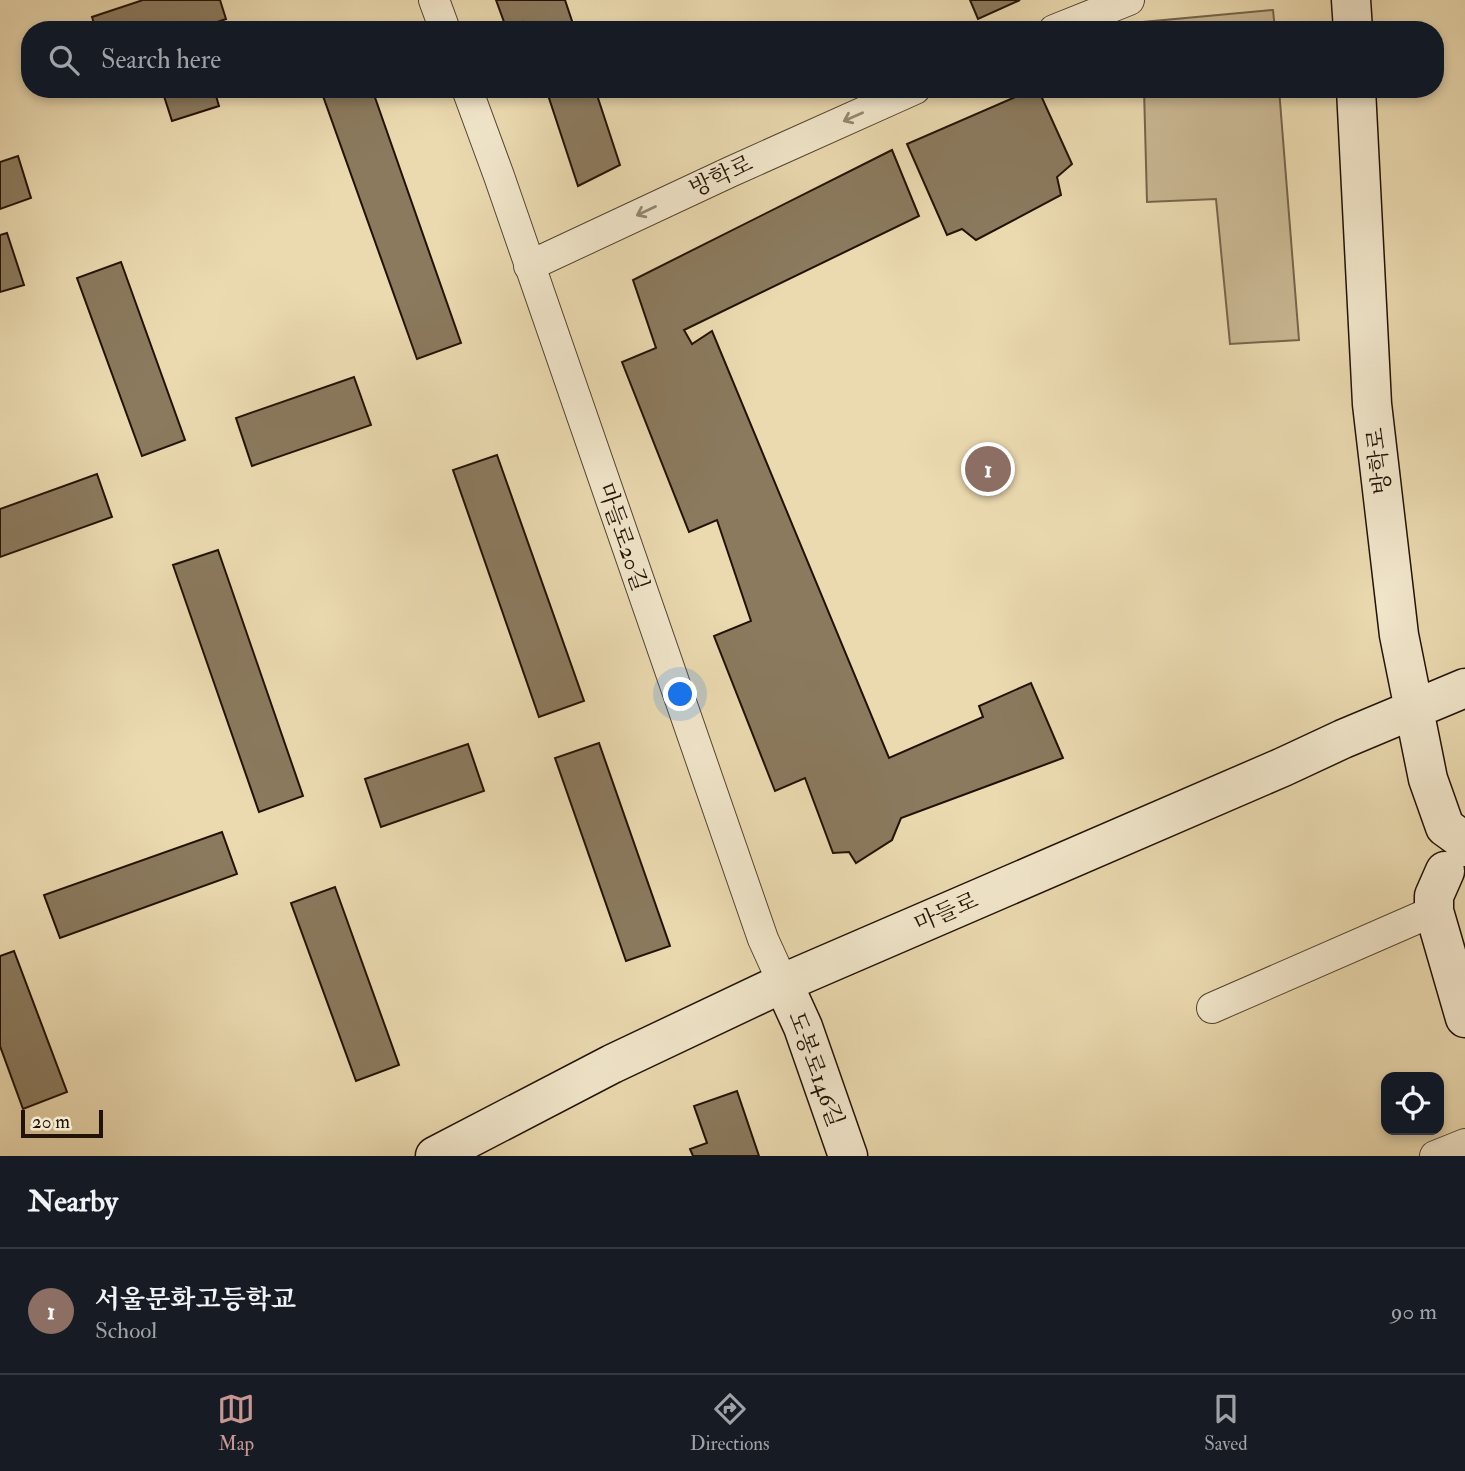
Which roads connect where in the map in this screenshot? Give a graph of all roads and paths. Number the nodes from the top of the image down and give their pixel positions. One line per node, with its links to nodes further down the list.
1 (434, 0): 4 (street)
2 (1129, 0): 5 (street)
3 (1351, 0): 6 (street)
4 (442, 21)
5 (1076, 21)
6 (1352, 21)
7 (470, 98): 10 (street, 마들로20길)
8 (895, 98): 10 (street, 방학로, one-way to 10)
9 (1356, 98): 12 (street, 방학로)
10 (529, 266): 15 (street, 마들로20길)
11 (1465, 688): 12 (street, 마들로)
12 (1414, 710): 13 (street, 방학로); 15 (street, 마들로)
13 (1452, 849): 14 (street, 방학로)
14 (1450, 920): 16 (street); 17 (street, 방학로)
15 (783, 983): 19 (street, 마들로); 20 (street, 도봉로146길)
16 (1212, 1008)
17 (1465, 1018)
18 (1465, 1144): 21 (street)
19 (435, 1156)
20 (848, 1156)
21 (1436, 1156)

